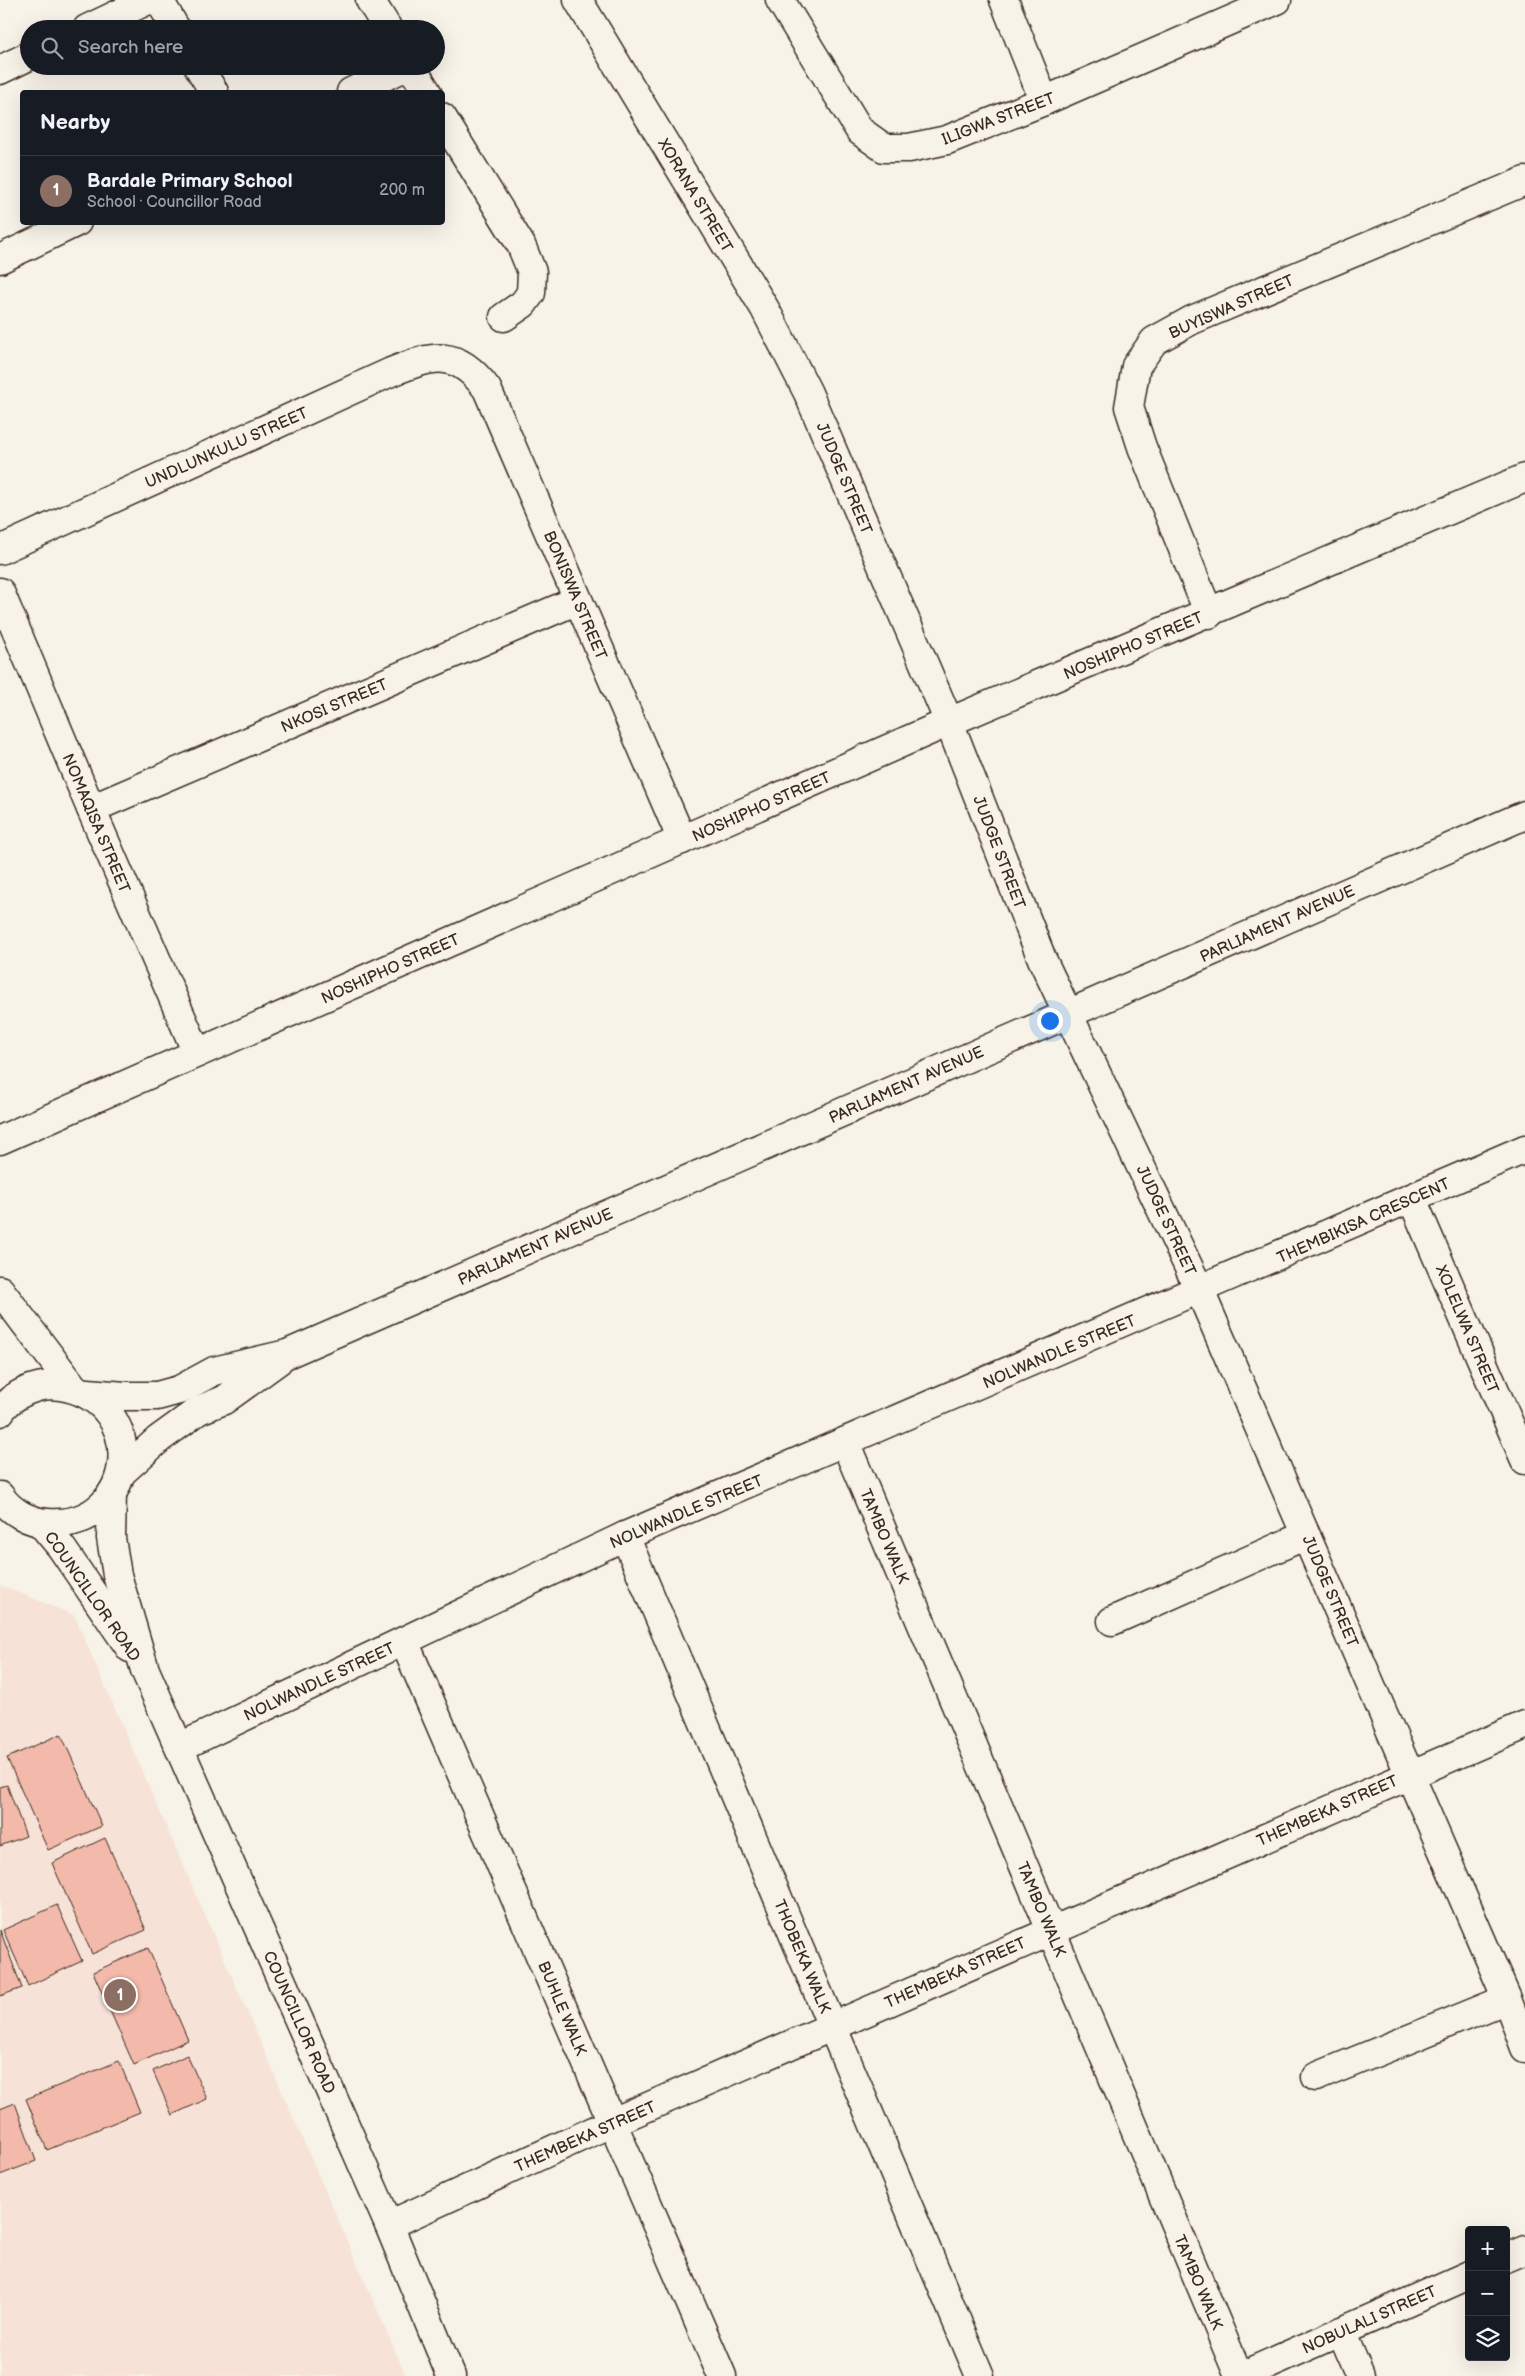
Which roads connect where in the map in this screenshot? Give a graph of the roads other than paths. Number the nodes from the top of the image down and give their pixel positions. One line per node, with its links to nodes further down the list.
1 (148, 0): 8 (street)
2 (159, 0): 9 (street)
3 (370, 0): 10 (street)
4 (578, 0): 26 (street, XORANA STREET)
5 (780, 0): 19 (street, ILIGWA STREET)
6 (1004, 0): 19 (street)
7 (1277, 0): 19 (street, ILIGWA STREET)
8 (106, 20)
9 (171, 20)
10 (382, 20)
11 (20, 60): 12 (street)
12 (0, 70)
13 (204, 75): 16 (street)
14 (388, 75): 17 (street)
15 (417, 75): 18 (street)
16 (213, 90)
17 (355, 90)
18 (426, 90)
19 (1044, 102)
20 (445, 123): 24 (street)
21 (1525, 181): 31 (street, BUYISWA STREET)
22 (71, 225): 23 (street)
23 (0, 259)
24 (504, 317)
25 (456, 361): 28 (street, UNDLUNKULU STREET); 30 (street, BONISWA STREET)
26 (808, 393): 32 (street, JUDGE STREET)
27 (1525, 478): 31 (street, NOSHIPHO STREET)
28 (0, 550)
29 (0, 592): 33 (street, NOMAQISA STREET)
30 (578, 600): 33 (street, NKOSI STREET); 35 (street, BONISWA STREET)
31 (1209, 614): 32 (street, NOSHIPHO STREET)
32 (949, 722): 35 (street, NOSHIPHO STREET); 36 (street, JUDGE STREET)
33 (91, 809): 37 (street, NOMAQISA STREET)
34 (1525, 815): 36 (street, PARLIAMENT AVENUE)
35 (682, 840): 37 (street, NOSHIPHO STREET)
36 (1068, 1014): 42 (street, JUDGE STREET); 43 (street, PARLIAMENT AVENUE)
37 (197, 1053): 38 (street, NOSHIPHO STREET)
38 (0, 1140)
39 (1525, 1149): 40 (street, THEMBIKISA CRESCENT)
40 (1412, 1199): 42 (street, THEMBIKISA CRESCENT); 47 (street, XOLELWA STREET)
41 (0, 1290): 44 (street)
42 (1200, 1291): 46 (street, NOLWANDLE STREET); 50 (street, JUDGE STREET)
43 (287, 1354): 44 (street, PARLIAMENT AVENUE); 48 (street, PARLIAMENT AVENUE)
44 (81, 1391): 45 (street, PARLIAMENT AVENUE); 48 (street, COUNCILLOR ROAD)
45 (0, 1412)
46 (845, 1442): 51 (street, NOLWANDLE STREET); 58 (street, TAMBO WALK)
47 (1525, 1460)
48 (117, 1483): 49 (street, PARLIAMENT AVENUE); 54 (street, COUNCILLOR ROAD)
49 (15, 1511): 54 (street, COUNCILLOR ROAD)
50 (1306, 1535): 52 (street); 57 (street, JUDGE STREET)
51 (625, 1536): 53 (street, NOLWANDLE STREET); 60 (street, THOBEKA WALK)
52 (1112, 1621)
53 (404, 1641): 56 (street, NOLWANDLE STREET); 63 (street, BUHLE WALK)
54 (145, 1670): 56 (street, COUNCILLOR ROAD)
55 (1525, 1725): 57 (street, THEMBEKA STREET)
56 (180, 1747): 64 (street, COUNCILLOR ROAD)
57 (1409, 1773): 58 (street, THEMBEKA STREET); 59 (street, JUDGE STREET)
58 (1051, 1930): 60 (street, THEMBEKA STREET); 72 (street, TAMBO WALK)
59 (1507, 1999): 61 (street, JUDGE STREET); 62 (street)
60 (833, 2026): 63 (street, THEMBEKA STREET); 71 (street, THOBEKA WALK)
61 (1525, 2048)
62 (1316, 2077)
63 (613, 2122): 64 (street, THEMBEKA STREET); 70 (street, BUHLE WALK)
64 (389, 2225): 69 (street, COUNCILLOR ROAD)
65 (1525, 2250): 66 (street)
66 (1510, 2256)
67 (1465, 2277): 68 (street, NOBULALI STREET)
68 (1341, 2331): 72 (street, NOBULALI STREET); 73 (street)
69 (452, 2376)
70 (722, 2376)
71 (980, 2376)
72 (1240, 2376)
73 (1360, 2376)

